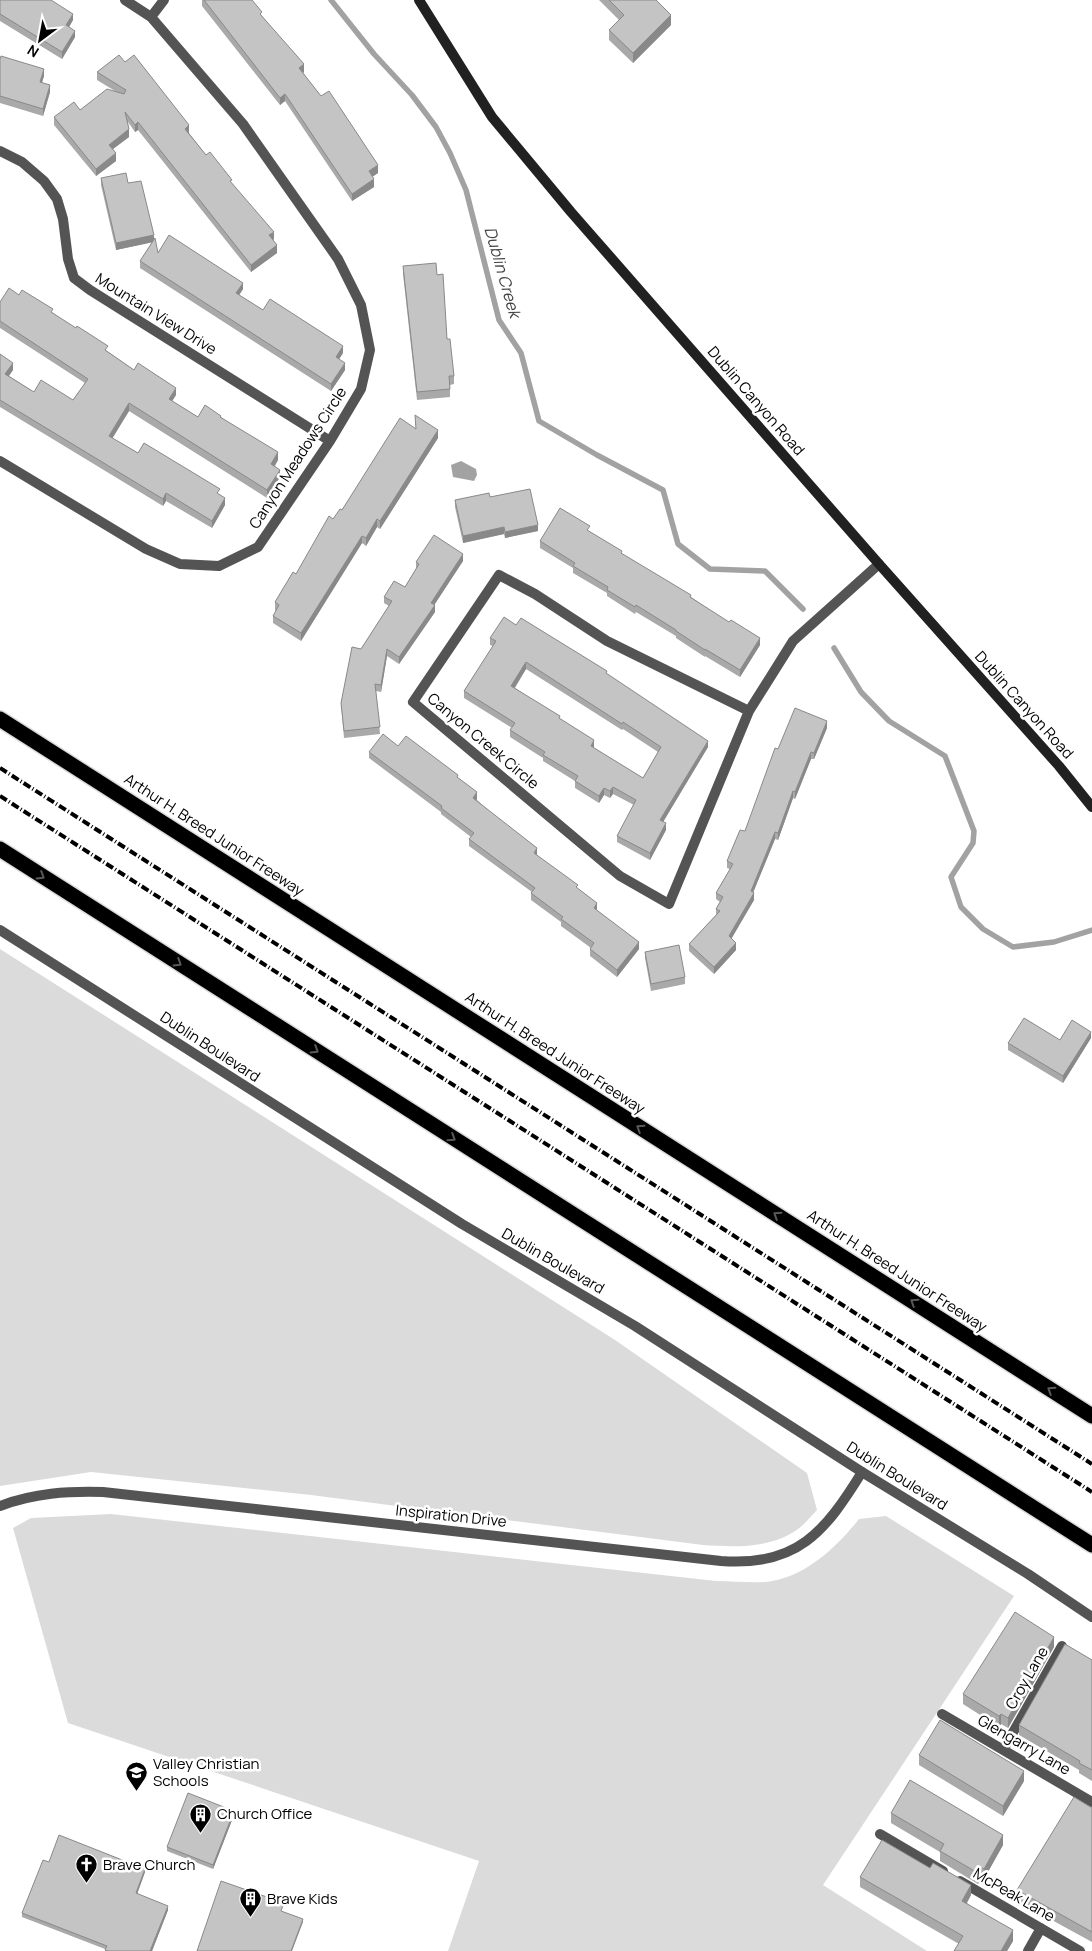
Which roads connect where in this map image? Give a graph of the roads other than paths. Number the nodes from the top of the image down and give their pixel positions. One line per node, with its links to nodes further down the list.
1 (164, 0): 4 (street)
2 (419, 0): 8 (main road, Dublin Canyon Road)
3 (129, 1): 4 (street, Canyon Meadows Circle)
4 (151, 17): 6 (street, Canyon Meadows Circle)
5 (0, 151): 6 (street, Mountain View Drive)
6 (330, 441): 7 (street, Canyon Meadows Circle)
7 (0, 461)
8 (879, 564): 9 (street, Canyon Creek Circle); 11 (main road, Dublin Canyon Road)
9 (749, 711): 9 (street, Canyon Creek Circle)
10 (0, 719): 14 (highway, Arthur H. Breed Junior Freeway, one-way to 10)
11 (1092, 807)
12 (0, 849): 17 (highway, one-way to 17)
13 (0, 930): 15 (street, Dublin Boulevard)
14 (1092, 1416)
15 (862, 1472): 16 (street, Inspiration Drive); 18 (street, Dublin Boulevard)
16 (0, 1506)
17 (1092, 1545)
18 (1092, 1617)
19 (1062, 1646): 21 (street, Croy Lane)
20 (942, 1714): 21 (street, Glengarry Lane)
21 (1003, 1750): 22 (street, Glengarry Lane)
22 (1092, 1802)
23 (880, 1834): 24 (street, McPeak Lane)
24 (1041, 1928): 25 (street); 26 (street, McPeak Lane)
25 (1028, 1951)
26 (1080, 1951)

